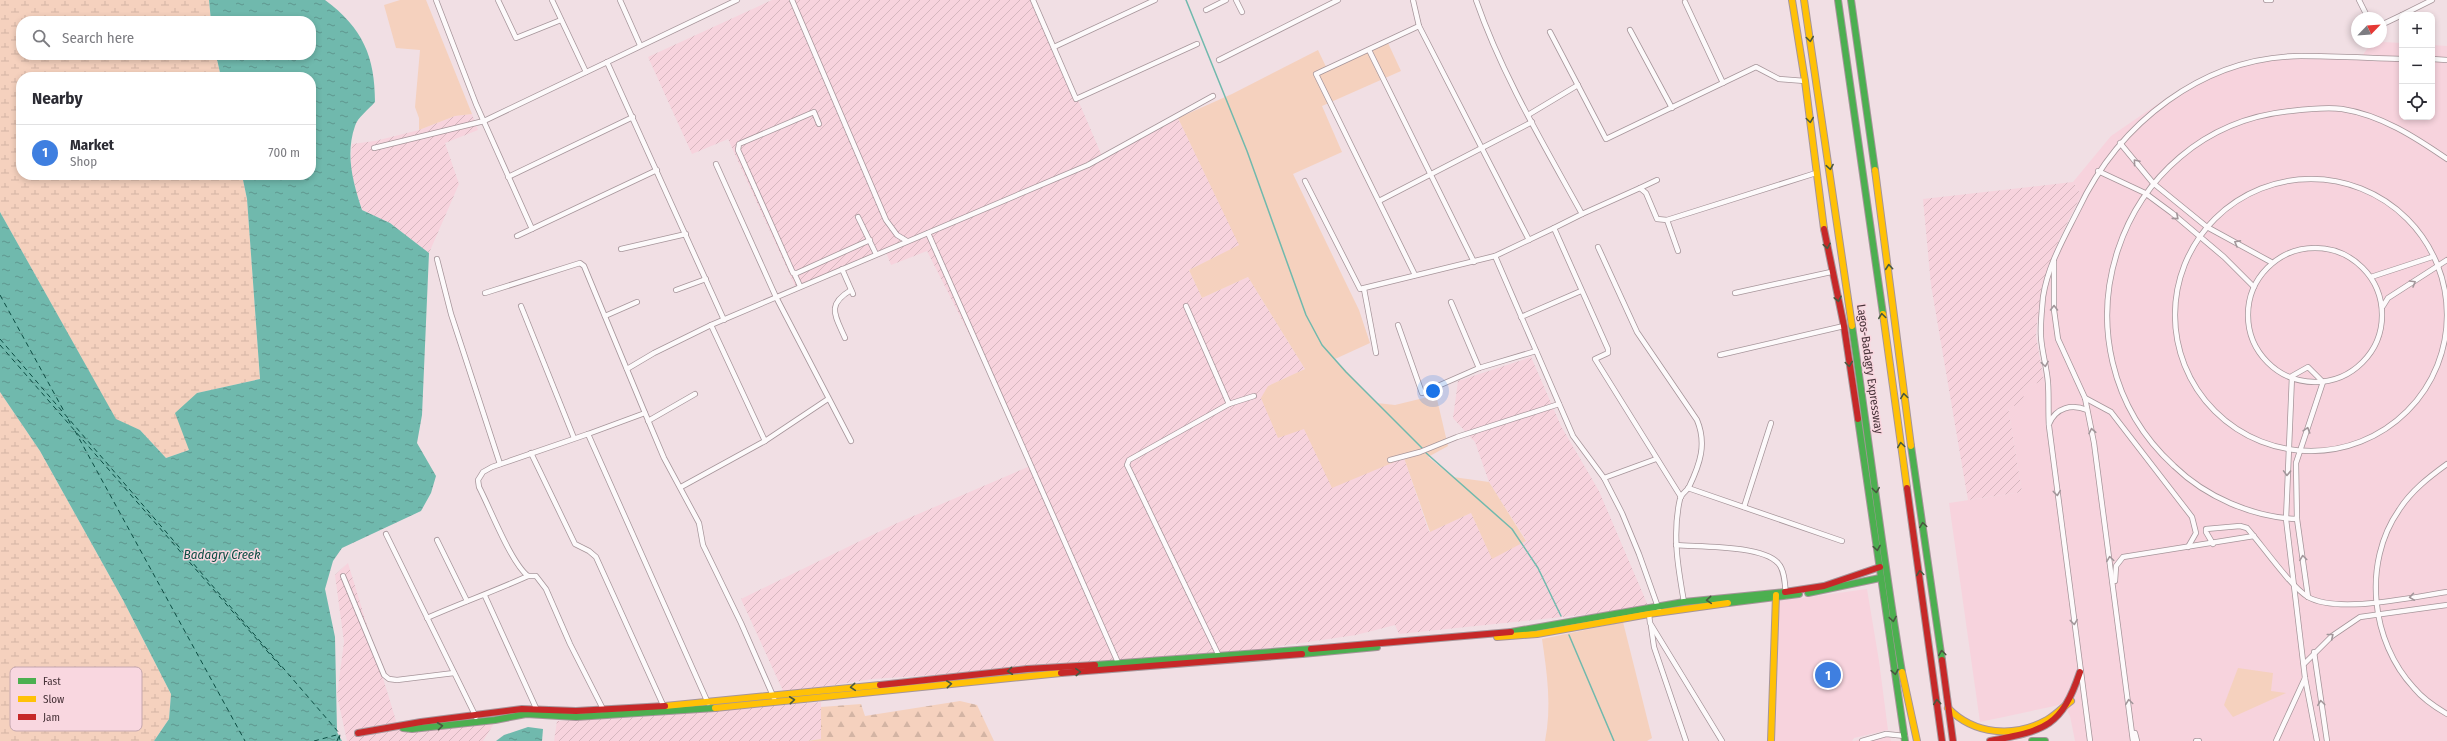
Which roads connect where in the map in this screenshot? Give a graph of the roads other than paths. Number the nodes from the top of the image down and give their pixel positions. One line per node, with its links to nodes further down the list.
1 (436, 0): 50 (street)
2 (498, 0): 28 (street)
3 (552, 0): 28 (street)
4 (620, 0): 34 (street)
5 (737, 0): 34 (street)
6 (792, 0): 81 (street)
7 (1033, 0): 35 (street)
8 (1155, 0): 35 (street)
9 (1226, 0): 23 (street)
10 (1236, 0): 24 (street)
11 (1338, 0): 39 (street)
12 (1413, 0): 30 (street)
13 (1476, 0): 48 (street)
14 (1792, 0): 43 (main road)
15 (1804, 0): 210 (main road, Lagos-Badagry Expressway, one-way to 210)
16 (1838, 0): 211 (main road, Lagos-Badagry Expressway, one-way to 16)
17 (1851, 0): 197 (main road, one-way to 17)
18 (2266, 0): 19 (street)
19 (2270, 0)
20 (2359, 0): 25 (street)
21 (2432, 0): 26 (street)
22 (1685, 2): 44 (street)
23 (1206, 10)
24 (1242, 12)
25 (2365, 12)
26 (2408, 12)
27 (2399, 17): 29 (street)
28 (561, 20): 42 (street)
29 (2387, 23)
30 (1419, 26): 36 (street); 55 (street)
31 (1630, 30): 47 (street)
32 (1550, 32): 45 (street)
33 (1197, 44): 35 (street)
34 (640, 45): 41 (street)
35 (1054, 47)
36 (1369, 50): 62 (street); 68 (street)
37 (2399, 59): 53 (street)
38 (2435, 59): 40 (street)
39 (1219, 60)
40 (2447, 60)
41 (607, 62): 42 (street); 49 (street)
42 (586, 72): 50 (street)
43 (1805, 81): 44 (street); 60 (main road, one-way to 60)
44 (1722, 83): 47 (street)
45 (1578, 85): 47 (street); 48 (street)
46 (1213, 96): 75 (street)
47 (1672, 108)
48 (1528, 115): 51 (street)
49 (633, 118): 58 (street); 61 (street)
50 (484, 121): 54 (street); 61 (street)
51 (1532, 122): 55 (street); 69 (street)
52 (819, 124): 96 (street)
53 (2120, 143): 59 (street); 65 (street, one-way to 53)
54 (374, 148)
55 (1481, 149): 62 (street); 80 (street)
56 (2447, 159): 65 (street)
57 (716, 164): 107 (street)
58 (657, 170): 74 (street); 76 (street)
59 (2098, 171): 67 (street); 87 (street)
60 (1816, 172): 71 (street); 95 (main road, one-way to 95)
61 (508, 176): 74 (street)
62 (1431, 176): 68 (street); 91 (street)
63 (1657, 180): 66 (street)
64 (1305, 181): 102 (street)
65 (2153, 183): 67 (street); 72 (street)
66 (1640, 188): 69 (street); 71 (street)
67 (2145, 193): 78 (street, one-way to 78); 154 (street)
68 (1379, 201): 97 (street)
69 (1582, 214): 73 (street)
70 (858, 217): 79 (street)
71 (1667, 220): 84 (street)
72 (2207, 227): 78 (street); 88 (street); 92 (street, one-way to 72)
73 (1554, 228): 80 (street); 104 (street)
74 (532, 229): 77 (street)
75 (928, 233): 81 (street); 188 (street)
76 (686, 234): 83 (street); 99 (street)
77 (517, 236)
78 (2200, 238): 101 (street); 142 (street)
79 (870, 240): 85 (street); 96 (street)
80 (1529, 240): 86 (street)
81 (907, 241): 85 (street)
82 (1598, 247): 151 (street)
83 (621, 249)
84 (1678, 250)
85 (876, 254): 94 (street)
86 (1494, 256): 91 (street); 114 (street)
87 (2054, 257): 129 (street, one-way to 87); 137 (street, one-way to 137)
88 (2432, 257): 93 (street); 98 (street)
89 (437, 259): 147 (street)
90 (2447, 260): 93 (street)
91 (1474, 262): 97 (street)
92 (2271, 262): 98 (street); 101 (street)
93 (2436, 265): 112 (street, one-way to 93); 143 (street)
94 (842, 269): 100 (street); 119 (street)
95 (1831, 272): 106 (street); 118 (main road, one-way to 118)
96 (794, 273): 100 (street)
97 (1414, 275): 102 (street)
98 (2371, 277): 112 (street)
99 (706, 279): 103 (street); 115 (street)
100 (800, 286): 107 (street)
101 (2254, 287): 125 (street)
102 (1364, 289): 121 (street)
103 (676, 290)
104 (1581, 291): 114 (street); 145 (street)
105 (486, 293): 113 (street)
106 (1735, 293)
107 (776, 297): 115 (street); 130 (street)
108 (637, 302): 113 (street)
109 (1451, 302): 123 (street)
110 (521, 306): 139 (street)
111 (1186, 306): 131 (street)
112 (2383, 306): 126 (street)
113 (605, 316): 124 (street)
114 (1521, 317): 120 (street)
115 (724, 320): 116 (street)
116 (711, 325): 124 (street); 140 (street)
117 (1398, 325): 123 (street)
118 (1844, 326): 122 (street); 163 (main road, one-way to 163)
119 (845, 338)
120 (1536, 351): 123 (street); 132 (street)
121 (1376, 352)
122 (1720, 354)
123 (1479, 368)
124 (627, 369): 134 (street)
125 (2291, 378): 126 (street); 126 (street); 142 (street)
126 (2323, 382): 143 (street, one-way to 126)
127 (695, 394): 135 (street)
128 (1254, 396): 131 (street)
129 (2085, 398): 133 (street); 162 (street)
130 (828, 399): 140 (street); 141 (street)
131 (1229, 404): 186 (street)
132 (1559, 404): 146 (street); 149 (street)
133 (2088, 410): 137 (street); 168 (street, one-way to 133)
134 (645, 413): 135 (street); 138 (street)
135 (648, 421): 150 (street)
136 (1770, 423): 153 (street)
137 (2049, 426): 190 (street, one-way to 190)
138 (588, 434): 139 (street); 196 (street)
139 (574, 438): 144 (street)
140 (765, 441): 150 (street)
141 (850, 441)
142 (2288, 449): 143 (street); 154 (street, one-way to 154)
143 (2301, 450): 155 (street)
144 (531, 453): 147 (street); 200 (street)
145 (1656, 459): 149 (street); 152 (street)
146 (1390, 460)
147 (500, 464): 165 (street)
148 (2447, 464): 177 (street)
149 (1604, 478): 180 (street)
150 (681, 488): 194 (street)
151 (1688, 488): 152 (street); 153 (street)
152 (1681, 497): 161 (street)
153 (1744, 507): 159 (street)
154 (2286, 519): 155 (street); 167 (street)
155 (2297, 519): 173 (street, one-way to 155)
156 (386, 534): 183 (street)
157 (2254, 536): 160 (street); 160 (street); 167 (street)
158 (437, 540): 174 (street)
159 (1842, 541)
160 (2213, 544): 162 (street)
161 (1676, 545): 170 (street); 176 (street)
162 (2188, 548): 168 (street)
163 (1880, 567): 166 (main road); 170 (main road)
164 (342, 576): 191 (street)
165 (528, 576): 171 (street); 199 (street)
166 (1880, 578): 170 (main road); 205 (main road, one-way to 205)
167 (2293, 582): 173 (street); 187 (street)
168 (2114, 591): 202 (street, one-way to 168)
169 (2447, 592): 177 (street, one-way to 177)
170 (1786, 594): 172 (main road)
171 (485, 596): 174 (street); 198 (street)
172 (1776, 596): 175 (main road); 208 (main road)
173 (2308, 597): 177 (street)
174 (467, 600): 183 (street)
175 (1742, 600): 176 (main road, one-way to 176); 179 (main road)
176 (1687, 602): 179 (main road); 180 (main road)
177 (2376, 602): 181 (street)
178 (2447, 605): 181 (street)
179 (1690, 609): 180 (main road)
180 (1659, 610): 182 (main road); 186 (main road)
181 (2378, 613): 185 (street, one-way to 181); 201 (street)
182 (1649, 614): 184 (street); 188 (main road)
183 (427, 618): 191 (street)
184 (1650, 623): 206 (street); 207 (street)
185 (2314, 652): 187 (street); 223 (street, one-way to 185)
186 (1218, 656): 188 (main road)
187 (2304, 664): 193 (street)
188 (1120, 667): 189 (main road); 192 (main road, one-way to 188)
189 (1027, 669): 192 (main road); 194 (main road, one-way to 194)
190 (2080, 672): 195 (main road); 216 (street)
191 (454, 673): 203 (street)
192 (1028, 676): 194 (main road, one-way to 192)
193 (2305, 678): 221 (street); 222 (street)
194 (774, 699): 196 (main road); 200 (main road)
195 (2071, 701): 197 (main road); 213 (main road)
196 (708, 703): 200 (main road)
197 (1947, 706): 212 (main road)
198 (536, 708): 199 (main road); 203 (main road)
199 (603, 709): 200 (main road)
200 (664, 709): 203 (main road)
201 (2447, 714)
202 (2131, 718): 217 (street); 218 (street)
203 (476, 719): 204 (main road)
204 (358, 733)
205 (1905, 738): 209 (street)
206 (1686, 741)
207 (1722, 741)
208 (1771, 741)
209 (1862, 741)
210 (1917, 741)
211 (1942, 741)
212 (1953, 741)
213 (1990, 741)
214 (2032, 741): 215 (main road)
215 (2045, 741)
216 (2090, 741)
217 (2133, 741)
218 (2137, 741)
219 (2196, 741): 220 (street)
220 (2200, 741)
221 (2276, 741)
222 (2317, 741)
223 (2327, 741)

